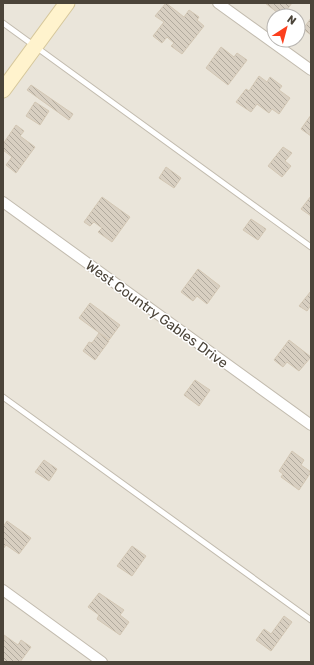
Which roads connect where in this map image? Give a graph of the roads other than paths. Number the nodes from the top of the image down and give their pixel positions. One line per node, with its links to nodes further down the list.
1 (67, 3): 4 (street)
2 (218, 3): 5 (street)
3 (3, 22): 4 (lane)
4 (36, 46): 6 (street); 8 (lane)
5 (311, 70)
6 (3, 90)
7 (3, 202): 10 (street, West Country Gables Drive)
8 (311, 247)
9 (3, 397): 12 (lane)
10 (311, 425)
11 (3, 590): 13 (street)
12 (311, 620)
13 (102, 662)

